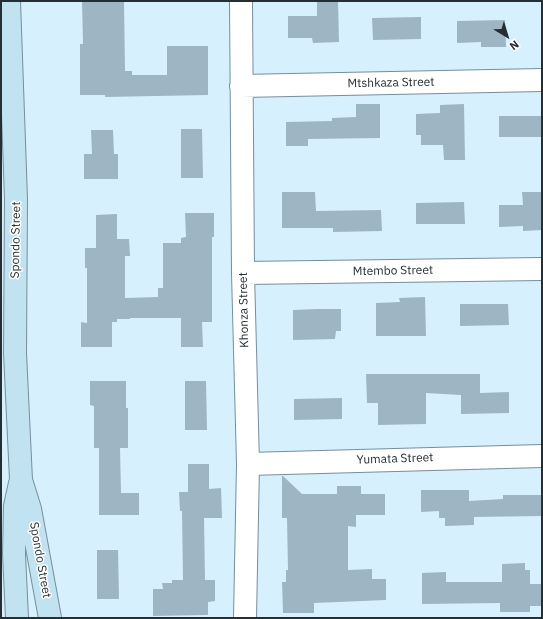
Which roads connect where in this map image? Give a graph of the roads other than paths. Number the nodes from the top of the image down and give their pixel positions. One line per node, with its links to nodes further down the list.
1 (9, 1): 7 (main road, Spondo Street)
2 (241, 1): 4 (street, Khonza Street)
3 (542, 80): 4 (street, Mtshkaza Street)
4 (241, 86): 6 (street, Khonza Street)
5 (542, 270): 6 (street, Mtembo Street)
6 (243, 273): 9 (street, Khonza Street)
7 (8, 307): 10 (main road, Spondo Street)
8 (542, 456): 9 (street, Yumata Street)
9 (248, 464): 13 (street, Khonza Street)
10 (21, 480): 11 (main road, Spondo Street); 12 (main road, Spondo Street)
11 (17, 618)
12 (50, 618)
13 (245, 618)

